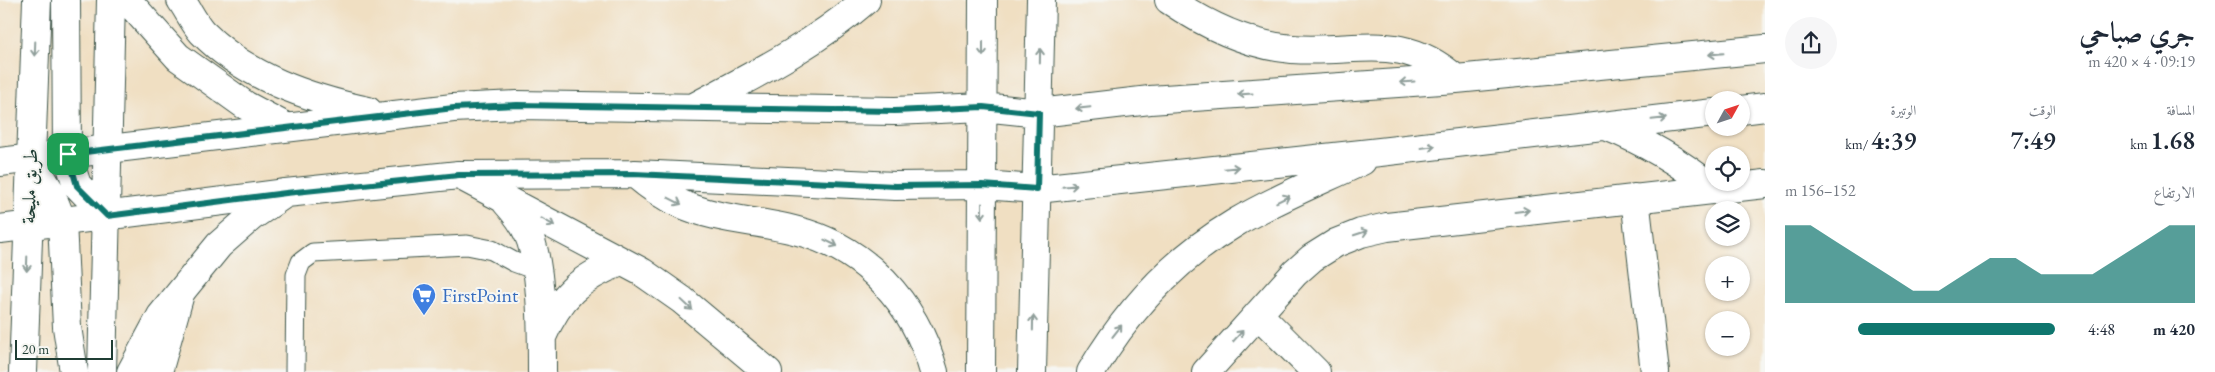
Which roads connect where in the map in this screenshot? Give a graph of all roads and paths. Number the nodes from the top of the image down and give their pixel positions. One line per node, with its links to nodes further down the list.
1 (37, 0): 24 (main road, طريق مليحة, one-way to 24)
2 (66, 0): 23 (main road)
3 (111, 0): 21 (main road)
4 (127, 0): 20 (main road)
5 (181, 0): 18 (main road)
6 (866, 0): 14 (main road)
7 (983, 0): 12 (main road, one-way to 12)
8 (1041, 0): 16 (main road, one-way to 8)
9 (1168, 0): 11 (main road)
10 (1765, 49): 11 (main road, one-way to 11)
11 (1456, 79): 16 (main road, one-way to 16)
12 (983, 107): 14 (main road); 16 (main road); 30 (main road)
13 (1765, 107): 15 (main road)
14 (693, 108): 18 (main road)
15 (1750, 109)
16 (1039, 113): 32 (main road)
17 (1705, 114): 19 (main road, one-way to 17)
18 (387, 116): 20 (main road)
19 (1605, 125): 22 (main road, one-way to 19); 28 (main road)
20 (286, 127): 21 (main road)
21 (109, 149): 23 (main road); 37 (main road)
22 (1380, 152): 32 (main road, one-way to 22); 57 (main road, one-way to 22)
23 (68, 154): 24 (main road); 37 (main road)
24 (30, 158): 25 (main road); 38 (main road); 39 (main road, طريق مليحة)
25 (0, 162)
26 (634, 174): 27 (main road); 30 (main road); 54 (main road, one-way to 54)
27 (459, 175): 34 (main road); 35 (main road)
28 (1705, 183)
29 (1765, 184): 31 (main road)
30 (982, 185): 32 (main road); 55 (main road, one-way to 55)
31 (1750, 186)
32 (1037, 189): 56 (main road, one-way to 32)
33 (1705, 191): 36 (main road)
34 (286, 193): 37 (main road); 43 (main road)
35 (495, 193): 41 (main road, one-way to 41); 42 (main road)
36 (1635, 198): 44 (main road, one-way to 36); 60 (main road)
37 (107, 216): 38 (main road); 48 (main road)
38 (62, 221): 39 (main road); 47 (main road)
39 (28, 226): 40 (main road); 46 (main road, طريق مليحة, one-way to 46)
40 (0, 229)
41 (621, 262): 45 (main road); 53 (main road, one-way to 53)
42 (536, 270): 45 (main road); 51 (lane)
43 (182, 289): 49 (main road); 50 (main road)
44 (1258, 314): 58 (main road, one-way to 44); 59 (main road)
45 (542, 337): 52 (main road)
46 (23, 372)
47 (74, 372)
48 (102, 372)
49 (131, 372)
50 (158, 372)
51 (295, 372)
52 (542, 372)
53 (768, 372)
54 (934, 372)
55 (981, 372)
56 (1032, 372)
57 (1091, 372)
58 (1206, 372)
59 (1316, 372)
60 (1655, 372)

